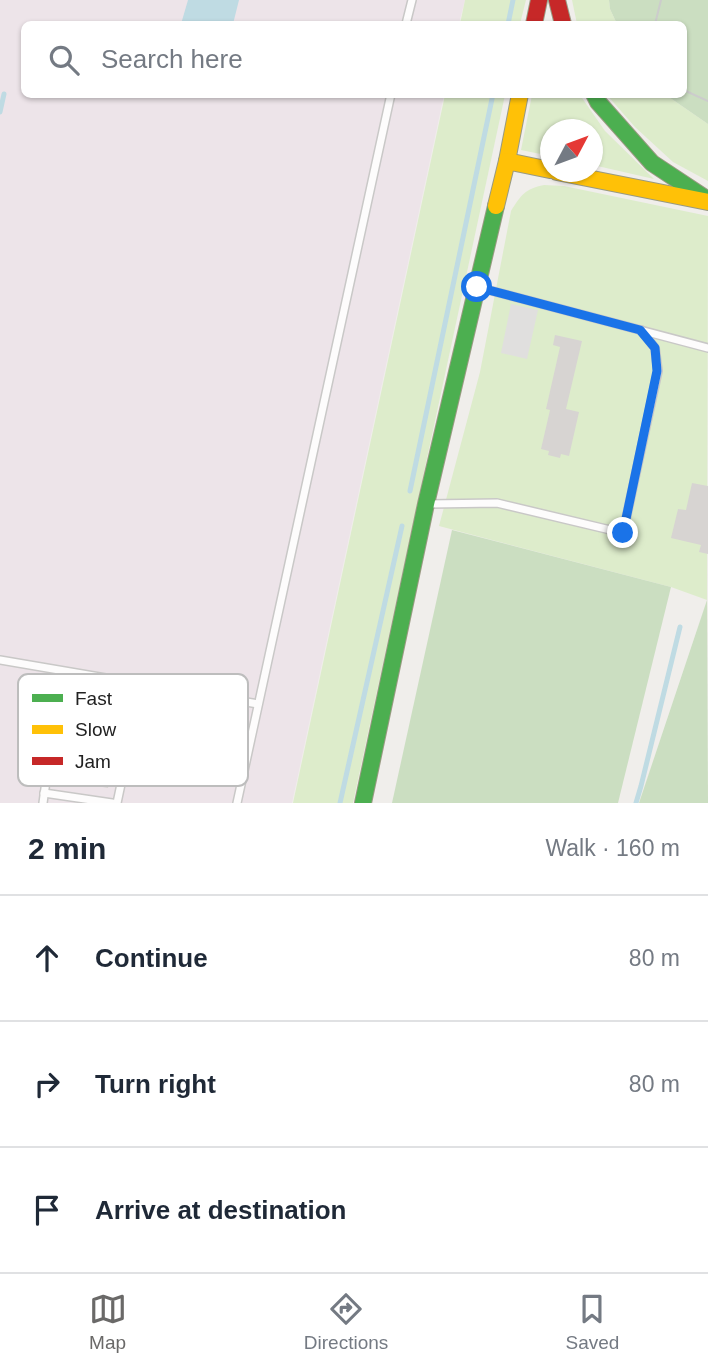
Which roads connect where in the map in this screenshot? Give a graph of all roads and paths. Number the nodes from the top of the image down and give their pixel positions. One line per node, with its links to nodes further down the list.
1 (412, 0): 4 (lane)
2 (539, 0): 5 (main road)
3 (557, 0): 6 (main road)
4 (407, 21)
5 (535, 21)
6 (562, 21)
7 (390, 98): 22 (lane)
8 (519, 98): 10 (main road)
9 (596, 98): 13 (main road)
10 (507, 161): 11 (main road); 14 (main road)
11 (540, 168)
12 (603, 181): 13 (main road)
13 (708, 201)
14 (477, 287): 15 (lane); 17 (main road)
15 (640, 330): 16 (lane); 17 (lane)
16 (708, 348)
17 (426, 504): 28 (main road)
18 (0, 660): 19 (lane)
19 (61, 672): 20 (lane)
20 (73, 674)
21 (248, 702): 22 (lane)
22 (258, 704): 23 (lane)
23 (248, 751)
24 (45, 786): 25 (lane)
25 (44, 793): 26 (lane); 27 (lane)
26 (43, 803)
27 (112, 803)
28 (363, 803)

